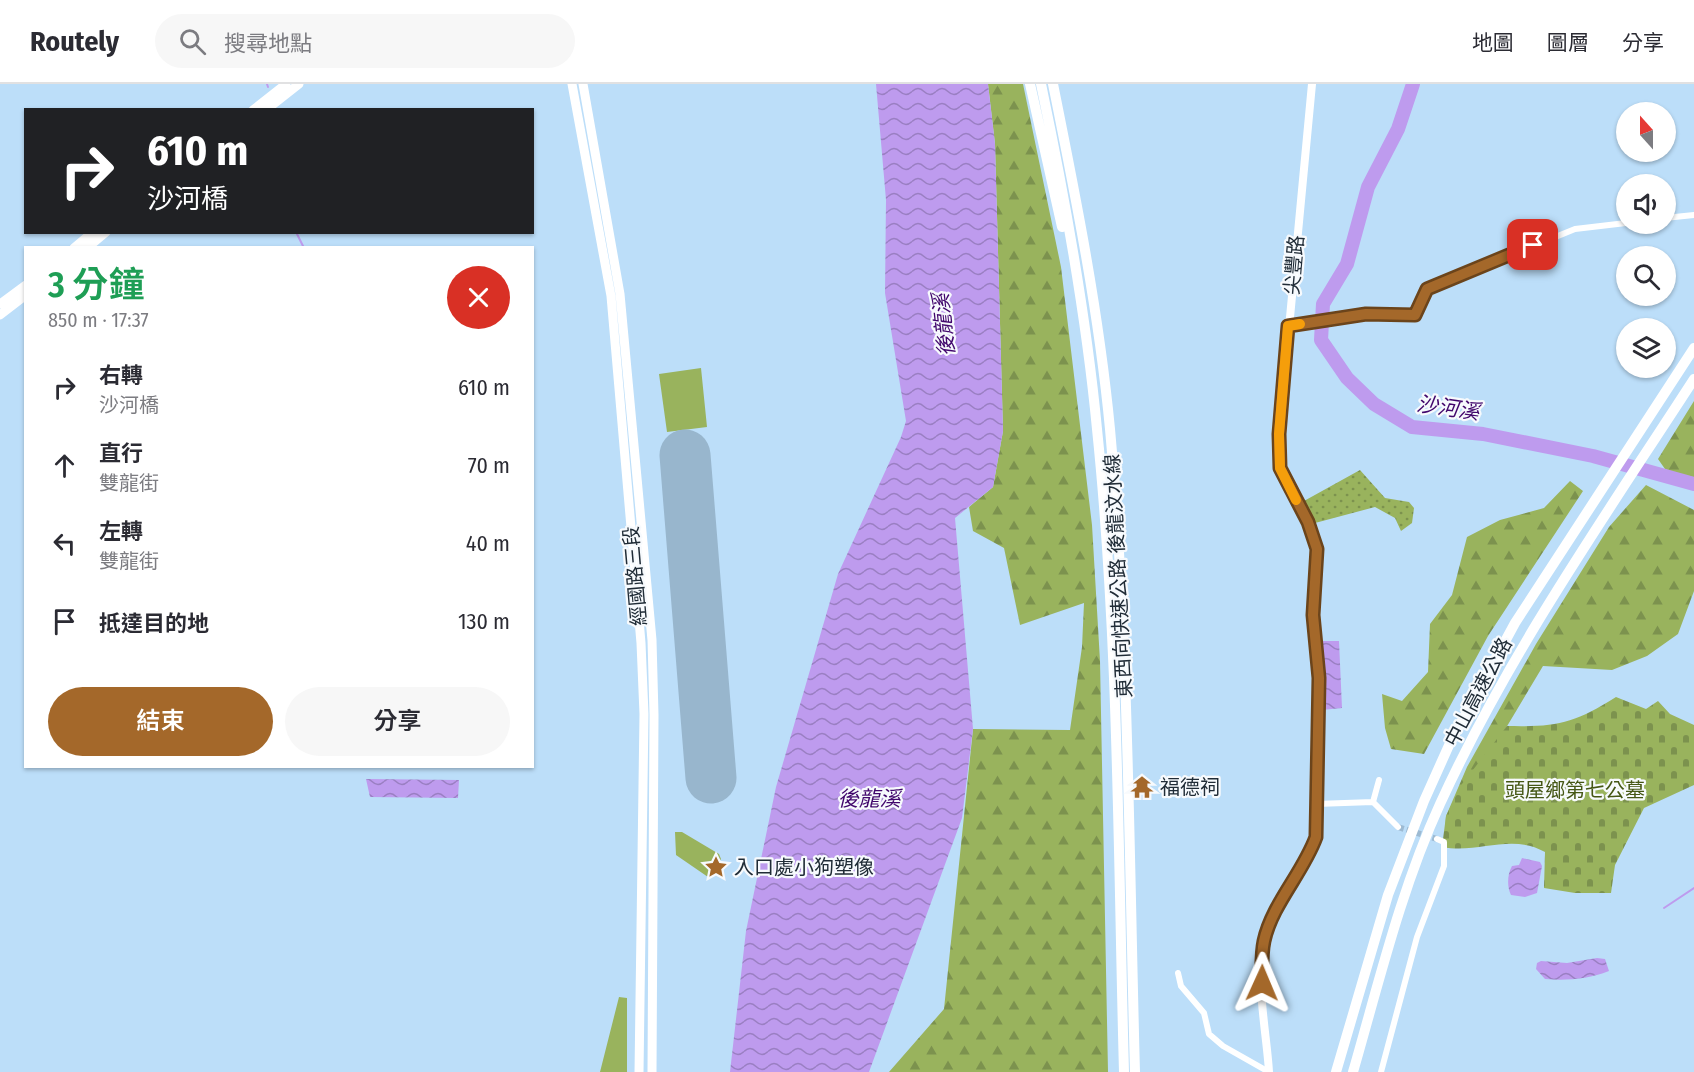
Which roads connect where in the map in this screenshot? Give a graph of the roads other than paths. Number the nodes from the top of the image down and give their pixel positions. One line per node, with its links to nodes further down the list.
1 (286, 84): 10 (main road)
2 (299, 84): 11 (main road)
3 (572, 84): 34 (main road, 經國路三段)
4 (583, 84): 35 (main road, 經國路三段)
5 (1030, 84): 21 (highway)
6 (1041, 84): 21 (highway, 東西向快速公路 後龍汶水線)
7 (1053, 84): 14 (highway, 東西向快速公路 後龍汶水線)
8 (1059, 84): 14 (highway)
9 (1312, 84): 25 (street, 尖豐路)
10 (256, 108)
11 (269, 108)
12 (1694, 215): 13 (street)
13 (1676, 217)
14 (1080, 221): 37 (highway, 東西向快速公路 後龍汶水線)
15 (1616, 224): 25 (street)
16 (91, 234): 18 (main road)
17 (104, 234): 19 (main road)
18 (76, 246)
19 (89, 246)
20 (24, 286): 23 (main road)
21 (1080, 295): 36 (highway, 東西向快速公路 後龍汶水線)
22 (24, 297): 24 (main road)
23 (0, 304)
24 (0, 315)
25 (1288, 326): 30 (street, 尖豐路)
26 (1694, 348): 39 (highway, 中山高速公路)
27 (1694, 379): 40 (highway, 中山高速公路)
28 (1379, 780): 29 (street)
29 (1373, 802): 30 (street); 31 (street)
30 (1316, 804): 38 (street, 尖豐路)
31 (1398, 827)
32 (1437, 839): 41 (street)
33 (1178, 973): 38 (street)
34 (639, 1072)
35 (652, 1072)
36 (1124, 1072)
37 (1135, 1072)
38 (1269, 1072)
39 (1336, 1072)
40 (1353, 1072)
41 (1381, 1072)

